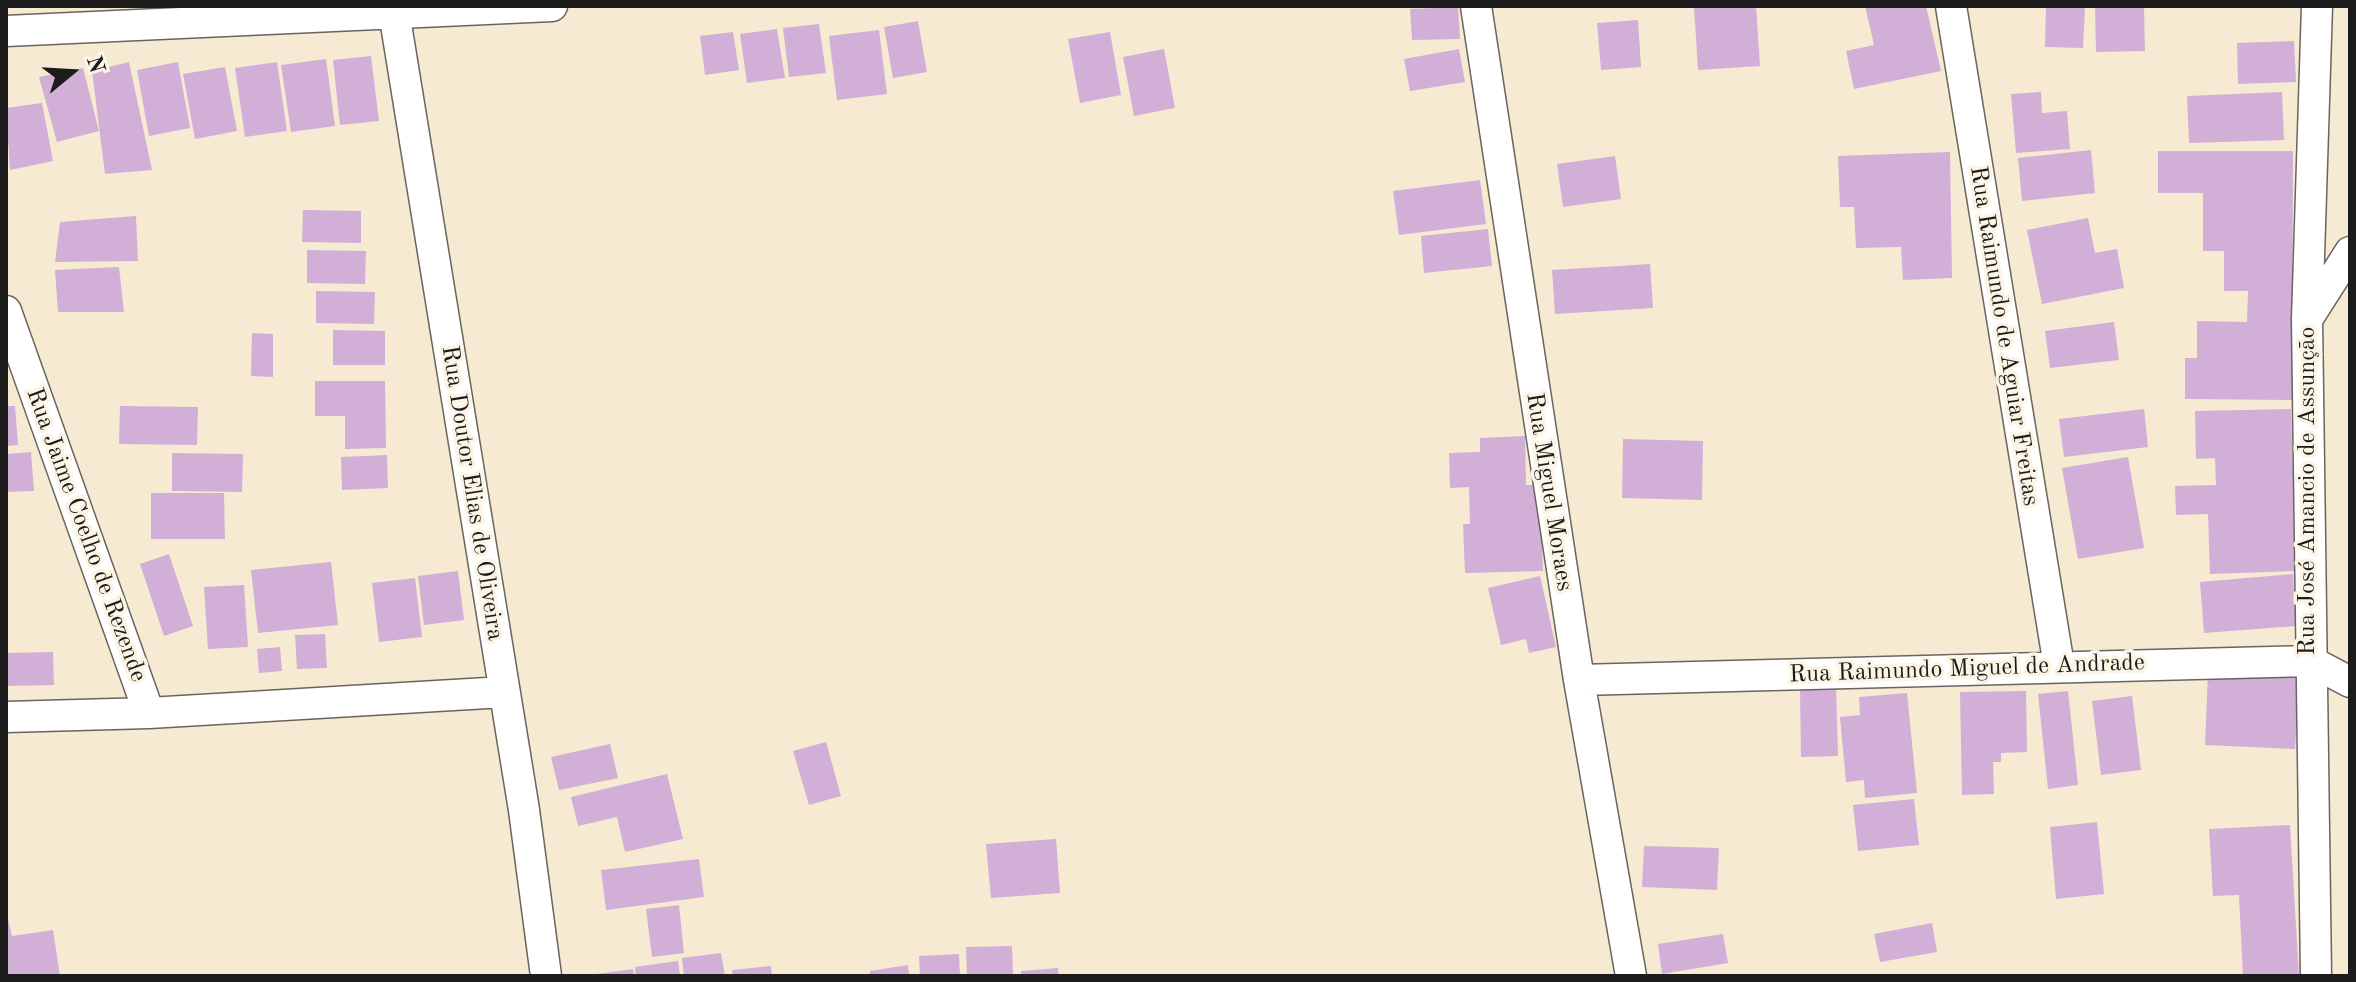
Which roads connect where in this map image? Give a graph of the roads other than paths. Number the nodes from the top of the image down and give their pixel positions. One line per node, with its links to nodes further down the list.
1 (552, 6): 5 (street)
2 (1476, 6): 12 (street, Rua Miguel Moraes)
3 (1951, 6): 11 (street, Rua Raimundo de Aguiar Freitas)
4 (2317, 6): 9 (street, Rua José Amancio de Assunção)
5 (394, 9): 6 (street); 14 (street, Rua Doutor Elias de Oliveira)
6 (6, 31)
7 (2350, 252): 9 (street)
8 (6, 311): 15 (street, Rua Jaime Coelho de Rezende)
9 (2307, 319): 10 (street, Rua José Amancio de Assunção)
10 (2310, 661): 11 (street, Rua Raimundo Miguel de Andrade); 13 (street, Rua Raimundo Miguel de Andrade); 19 (street, Rua José Amancio de Assunção)
11 (2059, 666): 12 (street, Rua Raimundo Miguel de Andrade)
12 (1579, 680): 18 (street, Rua Miguel Moraes)
13 (2350, 682)
14 (504, 692): 15 (street); 17 (street, Rua Doutor Elias de Oliveira)
15 (149, 713): 16 (street)
16 (6, 717)
17 (546, 976)
18 (1631, 976)
19 (2316, 976)

